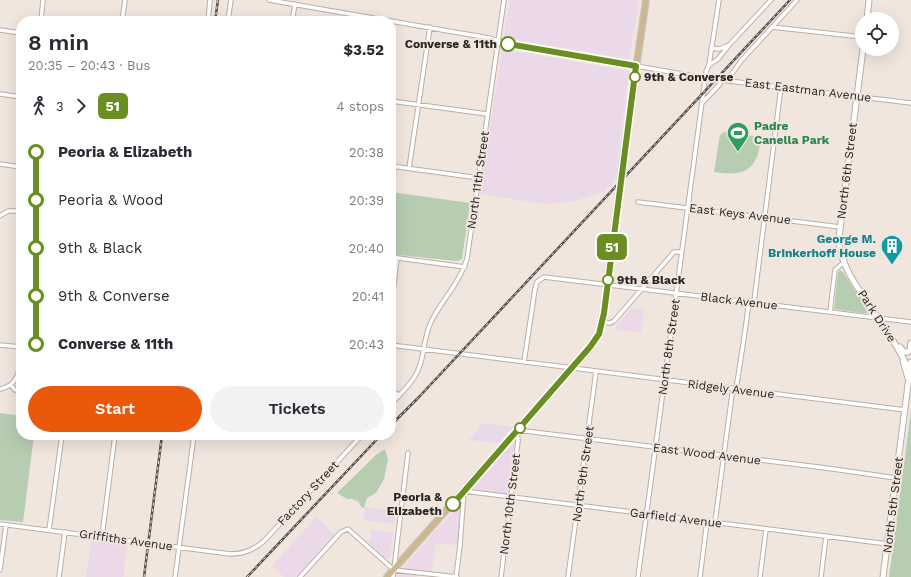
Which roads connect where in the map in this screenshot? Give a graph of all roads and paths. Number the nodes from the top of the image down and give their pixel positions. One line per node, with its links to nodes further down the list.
1 (43, 0): 14 (street)
2 (125, 0): 15 (street)
3 (210, 0): 16 (street)
4 (231, 0): 17 (street)
5 (269, 0): 12 (street, East Eastman Avenue)
6 (504, 0): 26 (street, North 11th Street)
7 (646, 0): 31 (main road)
8 (719, 0): 28 (street, North 8th Street)
9 (771, 0): 27 (street)
10 (797, 0): 22 (street)
11 (869, 0): 13 (main road)
12 (295, 4): 18 (street); 19 (street, East Eastman Avenue)
13 (868, 12)
14 (41, 16)
15 (123, 16)
16 (208, 16)
17 (229, 16)
18 (293, 16)
19 (362, 16)
20 (396, 22): 21 (street, East Eastman Avenue)
21 (430, 27): 26 (street, East Eastman Avenue); 42 (street)
22 (772, 27): 25 (street); 34 (street)
23 (0, 30): 24 (street)
24 (16, 32)
25 (855, 36)
26 (498, 40): 31 (street, East Eastman Avenue); 43 (street, North 11th Street)
27 (730, 44): 28 (street); 30 (street)
28 (712, 48): 30 (street, North 8th Street)
29 (862, 56): 38 (main road, North 6th Street)
30 (710, 65): 32 (street, North 8th Street)
31 (636, 66): 32 (street, East Eastman Avenue); 60 (main road)
32 (705, 78): 33 (street, East Eastman Avenue); 40 (street, North 8th Street)
33 (721, 80): 34 (street, East Eastman Avenue); 40 (street)
34 (730, 81): 35 (street, East Eastman Avenue)
35 (780, 87): 38 (street, East Eastman Avenue); 53 (street)
36 (0, 94): 37 (street)
37 (16, 96)
38 (857, 96): 41 (street, East Eastman Avenue); 54 (main road, North 6th Street)
39 (396, 102): 42 (street)
40 (702, 102): 50 (street, North 8th Street)
41 (911, 103)
42 (418, 105): 43 (street); 47 (street)
43 (487, 114): 48 (street, North 11th Street)
44 (0, 164): 45 (street)
45 (16, 166)
46 (396, 167): 47 (street)
47 (410, 168): 48 (street)
48 (479, 178): 59 (street, North 11th Street)
49 (638, 202): 50 (street, East Keys Avenue)
50 (687, 207): 53 (street, East Keys Avenue); 55 (street, North 8th Street)
51 (16, 211): 52 (street)
52 (0, 216)
53 (765, 217): 54 (street, East Keys Avenue); 64 (street)
54 (840, 227): 57 (main road, North 6th Street)
55 (682, 252): 61 (street); 62 (street, North 8th Street)
56 (397, 258): 58 (street); 59 (street)
57 (843, 263): 65 (street); 66 (main road, Park Drive)
58 (396, 266)
59 (465, 267): 74 (street, North 11th Street)
60 (607, 284): 61 (street, Black Avenue); 67 (main road); 76 (street, Black Avenue)
61 (642, 288): 62 (street, Black Avenue); 67 (street)
62 (676, 293): 63 (street, Black Avenue); 82 (street, North 8th Street)
63 (749, 302): 64 (street, Black Avenue); 86 (street)
64 (754, 302): 65 (street, Black Avenue)
65 (830, 312): 66 (street, Black Avenue)
66 (878, 318): 68 (street, Black Avenue); 69 (main road, Park Drive)
67 (602, 322): 78 (main road)
68 (911, 322)
69 (890, 336): 70 (main road); 75 (main road, Park Drive)
70 (911, 343)
71 (0, 344): 72 (street)
72 (16, 346)
73 (396, 346): 74 (street, Ridgely Avenue)
74 (423, 349): 76 (street, Ridgely Avenue); 89 (street)
75 (902, 356): 79 (main road, Park Drive); 83 (main road)
76 (524, 362): 78 (street, Ridgely Avenue)
77 (911, 362): 79 (main road, North 5th Street)
78 (572, 368): 80 (street, Ridgely Avenue); 92 (main road)
79 (910, 371): 83 (main road, North 5th Street)
80 (596, 372): 82 (street, Ridgely Avenue); 97 (street, North 9th Street)
81 (16, 379): 84 (street)
82 (664, 380): 86 (street, Ridgely Avenue); 98 (street, North 8th Street)
83 (909, 382): 91 (main road, North 5th Street)
84 (11, 385): 85 (street); 87 (street)
85 (2, 388)
86 (736, 389): 91 (street, Ridgely Avenue); 100 (street)
87 (15, 390)
88 (396, 393): 89 (street)
89 (399, 396): 90 (street)
90 (396, 399)
91 (905, 410): 101 (main road, North 5th Street)
92 (518, 430): 97 (street, East Wood Avenue); 102 (main road); 103 (street, North 10th Street)
93 (61, 440): 111 (street)
94 (114, 440): 113 (street)
95 (193, 440): 116 (street)
96 (357, 440): 117 (street, Factory Street)
97 (588, 440): 98 (street, East Wood Avenue); 104 (street, North 9th Street)
98 (655, 448): 100 (street, East Wood Avenue); 105 (street, North 8th Street)
99 (408, 453): 119 (street)
100 (724, 455): 101 (street, East Wood Avenue); 107 (street)
101 (896, 478): 115 (main road, North 5th Street)
102 (464, 490): 103 (street, Garfield Avenue); 119 (main road); 125 (street)
103 (511, 497): 104 (street, Garfield Avenue); 126 (street, North 10th Street)
104 (579, 505): 105 (street, Garfield Avenue); 127 (street, North 9th Street)
105 (647, 514): 106 (street, Garfield Avenue); 128 (street, North 8th Street)
106 (707, 521): 107 (street, Garfield Avenue); 129 (street)
107 (715, 522): 110 (street, Garfield Avenue)
108 (0, 524): 109 (street, Griffiths Avenue)
109 (6, 524): 111 (street, Griffiths Avenue); 118 (street)
110 (766, 529): 114 (street, Garfield Avenue); 130 (street)
111 (49, 530): 112 (street, Griffiths Avenue)
112 (65, 532): 113 (street, Griffiths Avenue); 120 (street)
113 (102, 536): 116 (street, Griffiths Avenue)
114 (826, 536): 115 (street, Garfield Avenue); 131 (street)
115 (888, 544): 132 (main road, North 5th Street)
116 (179, 547): 117 (street, Griffiths Avenue); 121 (street)
117 (252, 549)
118 (0, 570)
119 (394, 570): 122 (street); 123 (main road); 124 (street); 125 (street)
120 (59, 577)
121 (175, 577)
122 (300, 577)
123 (387, 577)
124 (393, 577)
125 (456, 577)
126 (501, 577)
127 (568, 577)
128 (638, 577)
129 (700, 577)
130 (760, 577)
131 (820, 577)
132 (883, 577)

